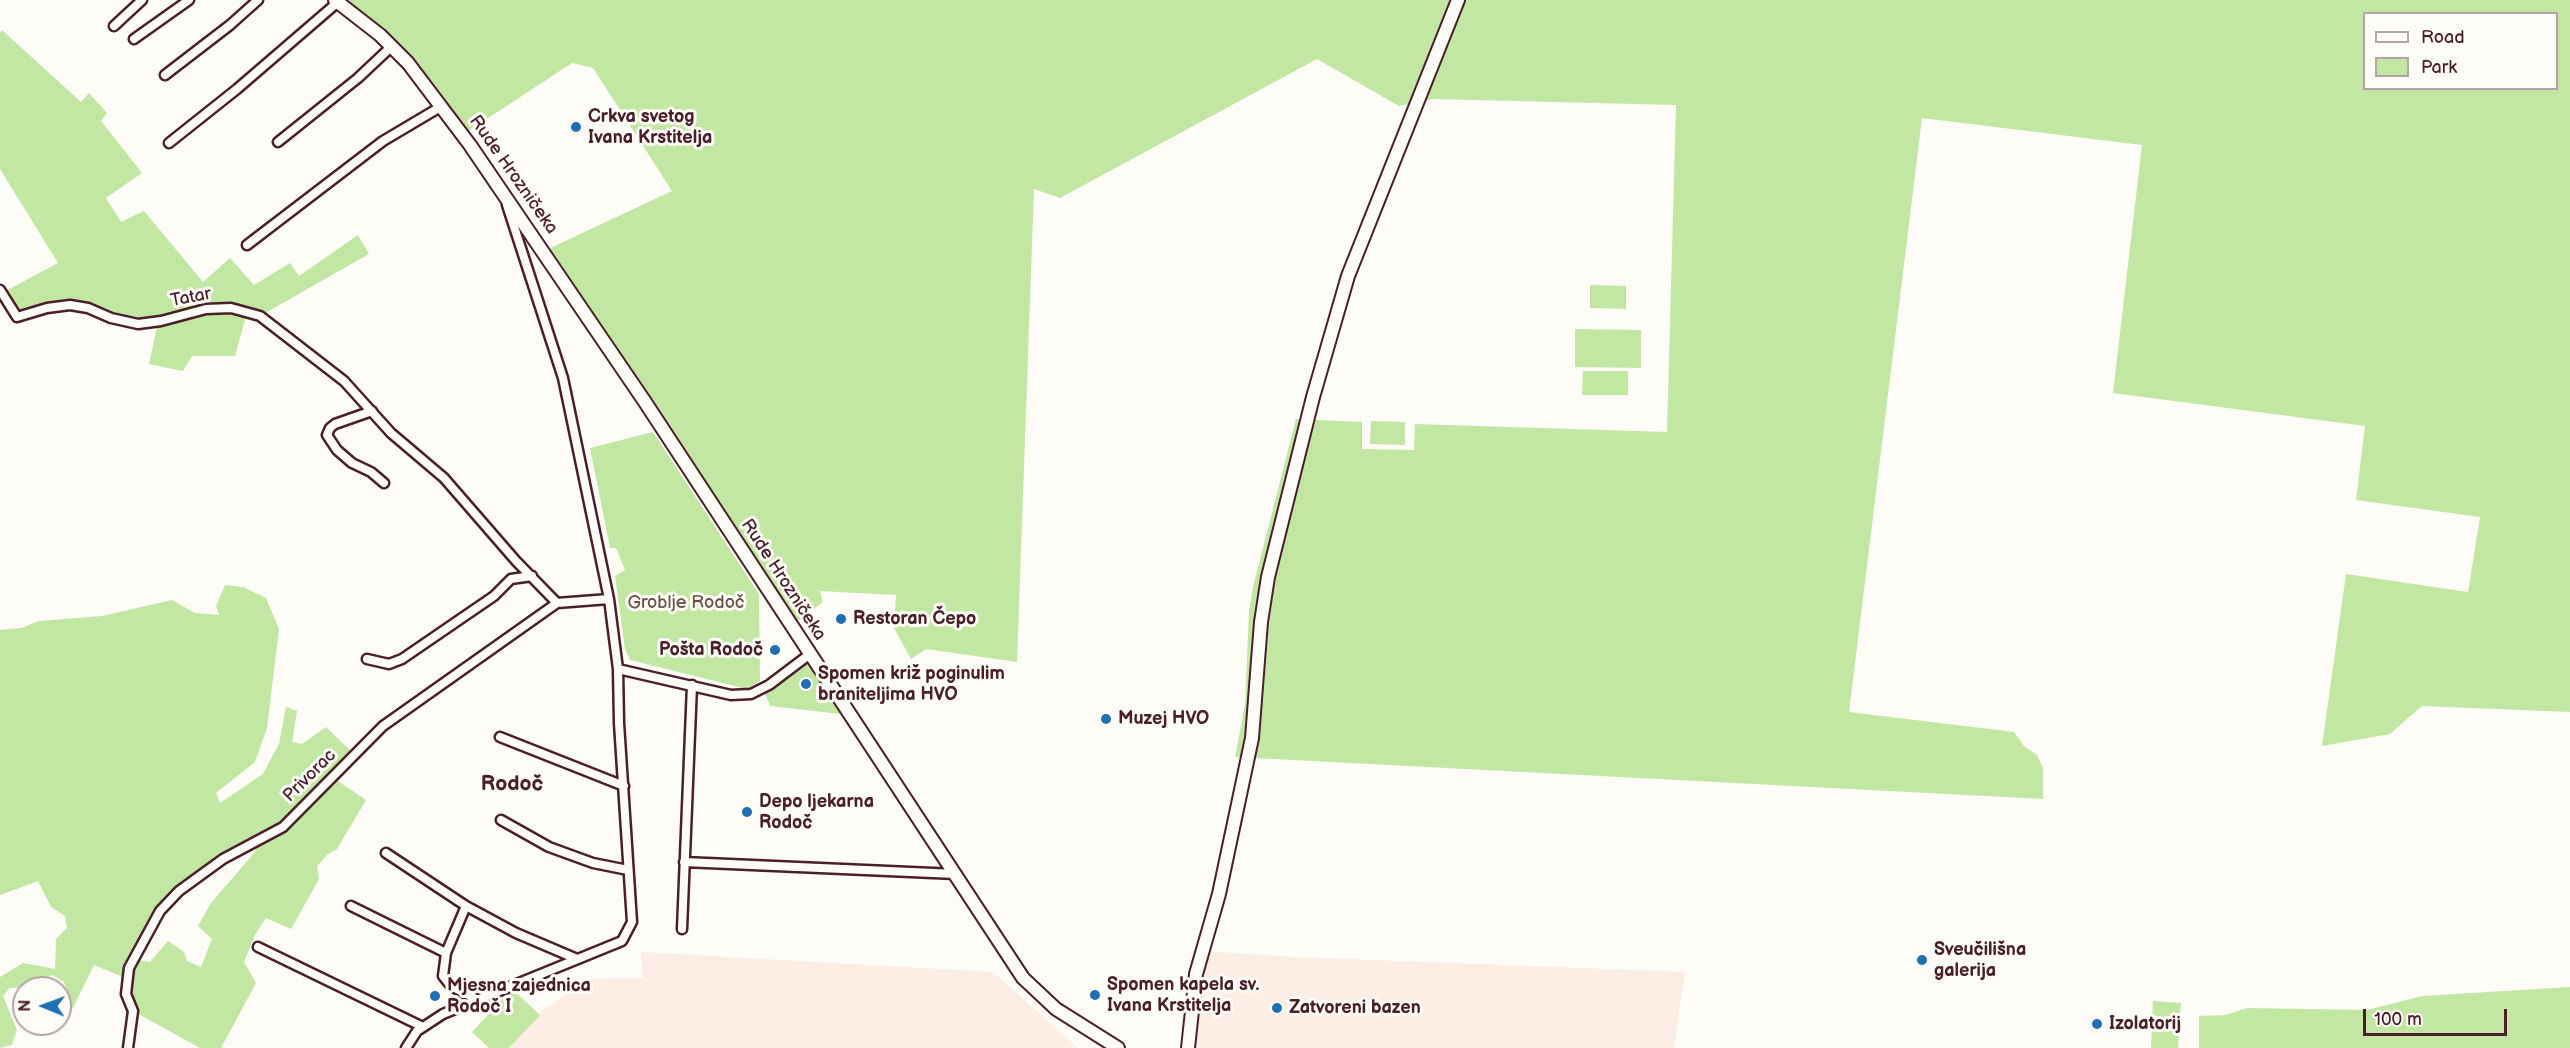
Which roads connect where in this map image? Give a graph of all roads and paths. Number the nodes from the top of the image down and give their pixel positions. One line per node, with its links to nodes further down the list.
1 (142, 0): 6 (street)
2 (189, 0): 7 (street)
3 (258, 0): 9 (street)
4 (1458, 0): 40 (street)
5 (336, 1): 8 (street, Rude Hrozničeka); 12 (street, Rude Hrozničeka)
6 (114, 26)
7 (134, 39)
8 (392, 46): 10 (street, Rude Hrozničeka); 11 (street)
9 (165, 75)
10 (442, 106): 13 (street, Rude Hrozničeka); 14 (street)
11 (278, 142)
12 (169, 143)
13 (504, 196): 19 (street); 21 (street, Rude Hrozničeka)
14 (247, 245)
15 (0, 290): 16 (street, Tatar)
16 (372, 411): 17 (street); 18 (street, Tatar)
17 (384, 483)
18 (532, 576): 20 (street, Tatar); 22 (street)
19 (609, 599): 20 (street); 23 (street)
20 (557, 603): 41 (street, Privorac)
21 (810, 654): 24 (street); 31 (street, Rude Hrozničeka)
22 (367, 659)
23 (618, 669): 24 (street); 26 (street)
24 (692, 685): 29 (street)
25 (500, 737): 26 (street)
26 (624, 786): 30 (street)
27 (501, 820): 30 (street)
28 (386, 853): 33 (street)
29 (684, 862): 31 (street); 34 (street)
30 (628, 870): 37 (street)
31 (956, 874): 43 (street, Rude Hrozničeka)
32 (351, 906): 36 (street)
33 (466, 906): 36 (street); 37 (street)
34 (682, 929)
35 (258, 947): 39 (street)
36 (446, 954): 38 (street)
37 (578, 959): 38 (street)
38 (478, 1000): 39 (street)
39 (423, 1028): 42 (street)
40 (1187, 1045)
41 (128, 1048)
42 (406, 1048)
43 (1117, 1048)

